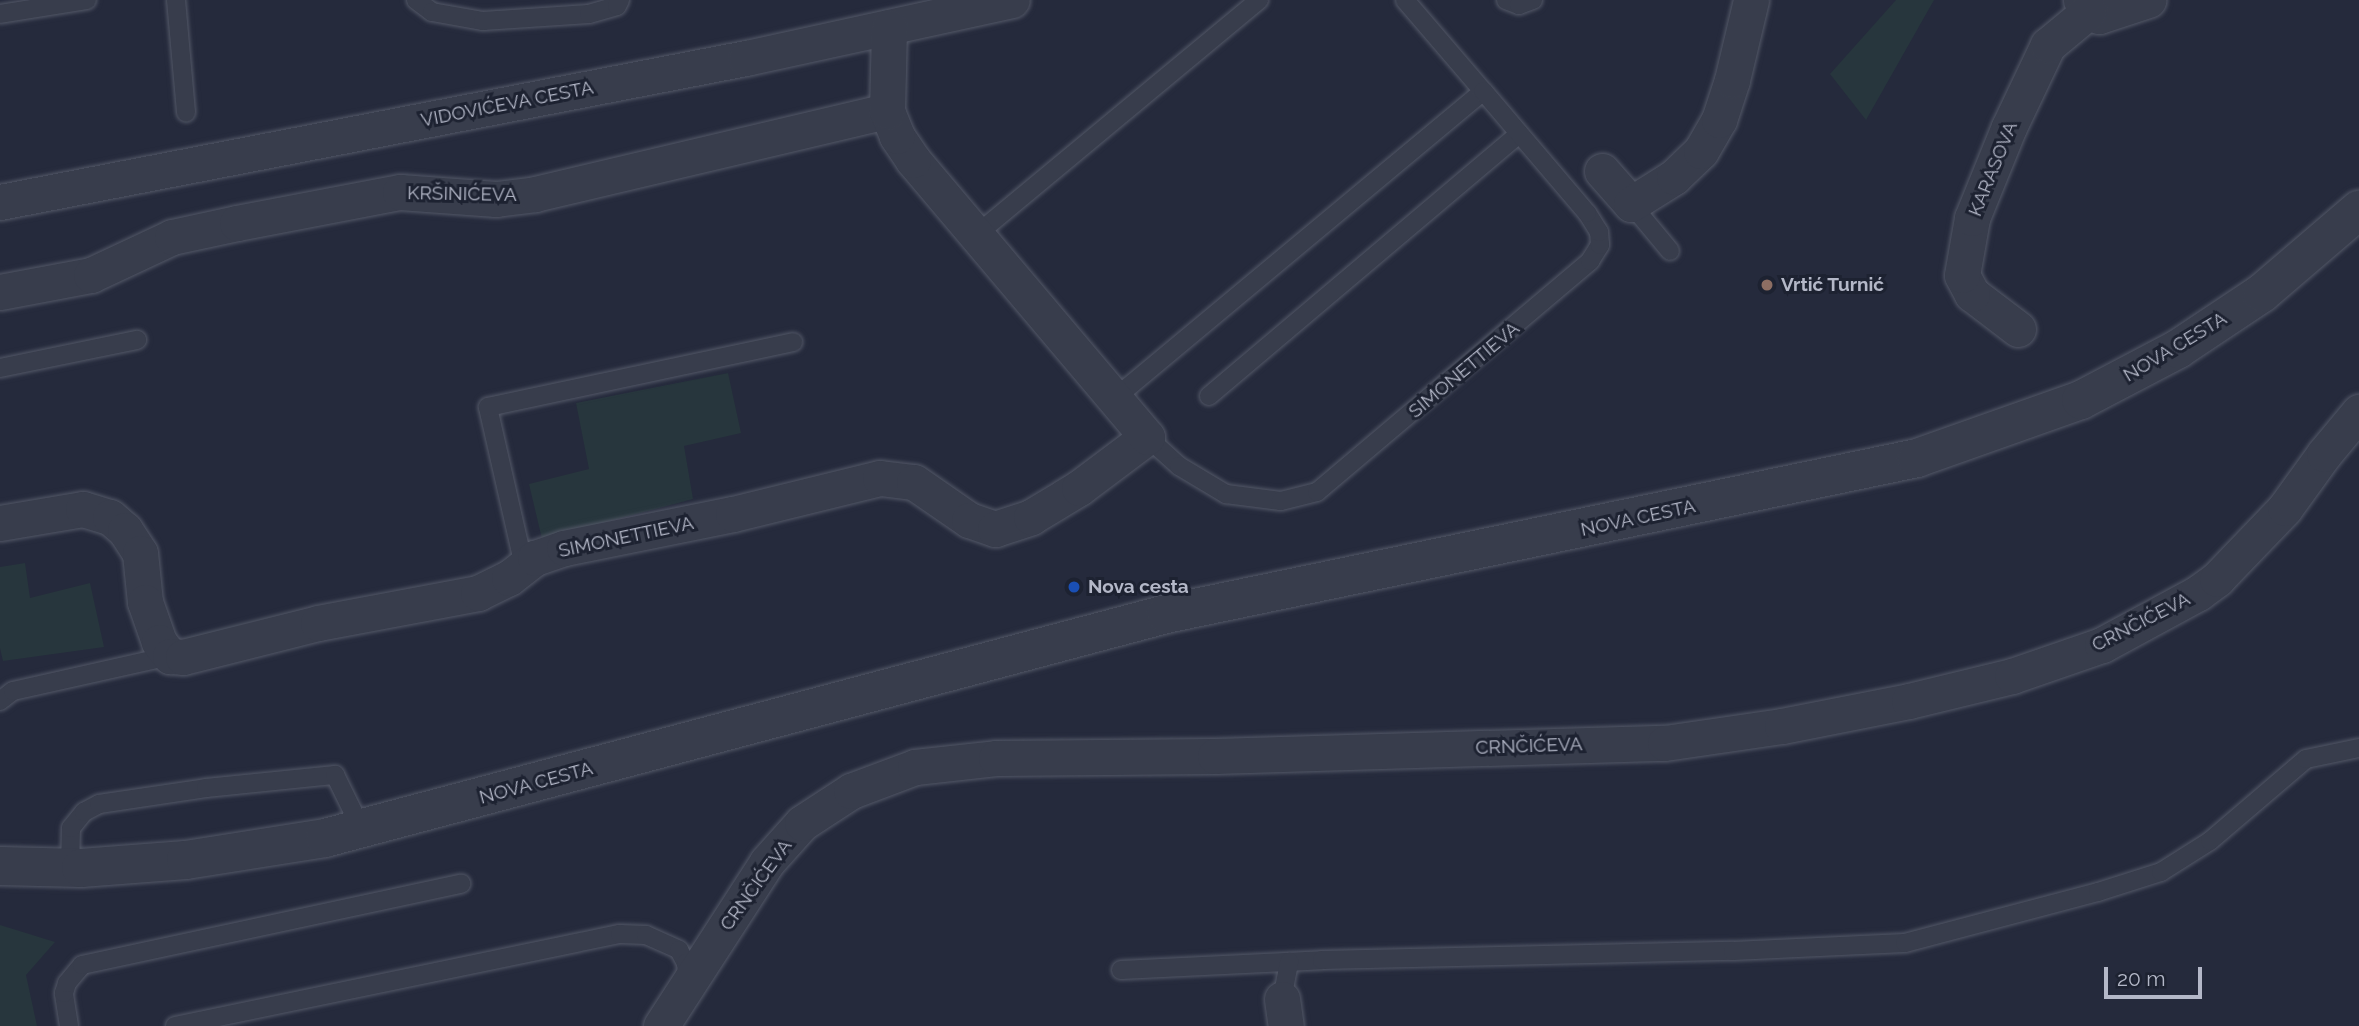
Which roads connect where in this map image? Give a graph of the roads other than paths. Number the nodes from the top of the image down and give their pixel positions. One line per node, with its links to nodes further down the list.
1 (87, 0): 13 (lane)
2 (176, 0): 17 (lane)
3 (416, 0): 4 (lane)
4 (620, 0)
5 (1012, 0): 14 (street, VIDOVIĆEVA CESTA)
6 (1259, 0): 23 (lane)
7 (1405, 0): 15 (lane, SIMONETTIEVA)
8 (1506, 0): 9 (lane)
9 (1533, 0)
10 (1751, 0): 21 (street)
11 (2148, 0): 12 (street, KARASOVA)
12 (2085, 5): 26 (street, KARASOVA)
13 (0, 14)
14 (889, 27): 16 (street, SIMONETTIEVA); 20 (street, VIDOVIĆEVA CESTA)
15 (1483, 91): 18 (lane, SIMONETTIEVA); 31 (lane)
16 (887, 111): 23 (street, SIMONETTIEVA); 25 (street, KRŠINIĆEVA)
17 (186, 113)
18 (1519, 134): 30 (lane); 33 (lane, SIMONETTIEVA)
19 (1602, 171): 21 (street)
20 (0, 202)
21 (1631, 204): 24 (lane)
22 (2359, 210): 39 (street, NOVA CESTA)
23 (976, 235): 31 (street, SIMONETTIEVA)
24 (1670, 251)
25 (0, 292)
26 (2018, 329)
27 (137, 340): 29 (lane)
28 (793, 342): 35 (lane)
29 (0, 369)
30 (1209, 396)
31 (1115, 398): 33 (street, SIMONETTIEVA)
32 (2359, 412): 45 (street, CRNČIĆEVA)
33 (1147, 438): 35 (street, SIMONETTIEVA)
34 (0, 523): 36 (street)
35 (524, 566): 36 (street, SIMONETTIEVA)
36 (170, 656): 37 (lane, SIMONETTIEVA)
37 (0, 701)
38 (2359, 748): 43 (lane)
39 (362, 830): 41 (street, NOVA CESTA); 41 (lane)
40 (0, 866): 41 (street, NOVA CESTA)
41 (70, 867)
42 (461, 884): 47 (lane)
43 (1289, 962): 44 (lane); 46 (lane)
44 (1121, 970)
45 (689, 983): 48 (lane); 49 (street, CRNČIĆEVA)
46 (1284, 1012)
47 (69, 1026)
48 (176, 1026)
49 (661, 1026)

